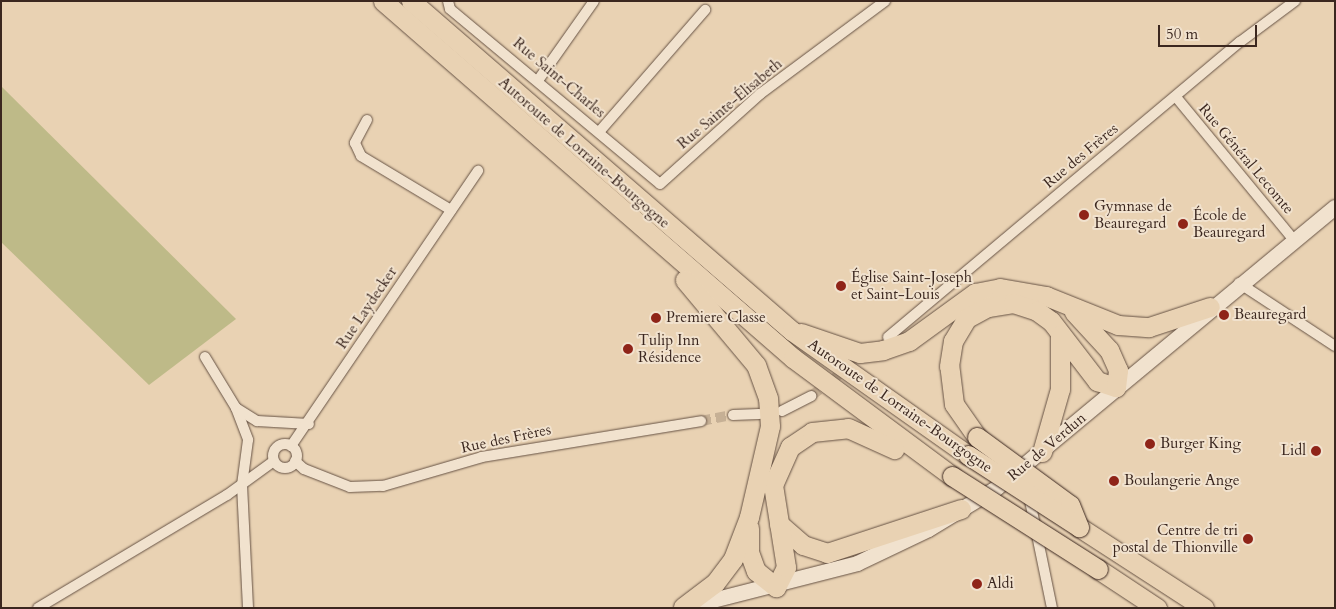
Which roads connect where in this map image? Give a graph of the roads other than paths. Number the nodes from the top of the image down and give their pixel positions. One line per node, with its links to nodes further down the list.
1 (382, 1): 15 (highway, Autoroute de Lorraine-Bourgogne)
2 (411, 1): 20 (highway, Autoroute de Lorraine-Bourgogne)
3 (448, 1): 8 (street, Rue Saint-Charles)
4 (594, 1): 8 (street)
5 (884, 1): 11 (street, Rue Sainte-Élisabeth)
6 (1295, 1): 9 (street, Rue des Frères)
7 (705, 10): 11 (street, Rue Saint-Charles)
8 (539, 79): 11 (street, Rue Saint-Charles)
9 (1176, 97): 16 (street, Rue Général Lecomte); 22 (street, Rue des Frères)
10 (367, 120): 14 (street)
11 (599, 132)
12 (478, 171): 14 (street, Rue Laydecker)
13 (1335, 207): 16 (main road, Rue de Verdun)
14 (451, 210): 32 (street, Rue Laydecker)
15 (620, 210): 38 (highway, Autoroute de Lorraine-Bourgogne); 43 (highway)
16 (1294, 240): 17 (main road, Rue de Verdun)
17 (1239, 283): 18 (main road, Rue de Verdun); 23 (street)
18 (1210, 307): 19 (highway); 25 (main road, Rue de Verdun)
19 (1072, 309): 20 (highway); 25 (highway)
20 (792, 331): 45 (highway, Autoroute de Lorraine-Bourgogne, bridge)
21 (1060, 331): 25 (highway); 34 (highway); 45 (highway, bridge)
22 (888, 337)
23 (1335, 346)
24 (206, 357): 27 (street)
25 (1116, 387): 34 (main road, Rue de Verdun)
26 (811, 396): 28 (street)
27 (236, 408): 32 (street); 40 (street)
28 (782, 411)
29 (759, 414): 30 (street)
30 (733, 415)
31 (701, 421): 36 (street, Rue des Frères)
32 (309, 424): 33 (street, Rue Laydecker)
33 (291, 446): 35 (street); 36 (street)
34 (1042, 452): 37 (main road, Rue de Verdun)
35 (274, 461): 36 (street); 40 (street)
36 (295, 461)
37 (1020, 471): 39 (main road, Rue de Verdun); 41 (street)
38 (952, 476): 44 (highway); 51 (highway, Autoroute de Lorraine-Bourgogne, bridge)
39 (1005, 482): 41 (street); 42 (main road, Rue de Verdun)
40 (242, 485): 48 (street); 49 (street)
41 (1030, 501): 50 (street)
42 (961, 509): 44 (highway); 46 (main road, Rue de Verdun)
43 (749, 517): 46 (highway); 47 (highway)
44 (779, 524): 46 (highway)
45 (1079, 527): 52 (highway, Autoroute de Lorraine-Bourgogne)
46 (776, 587): 47 (main road, Rue de Verdun)
47 (682, 607)
48 (38, 608)
49 (248, 608)
50 (1052, 608)
51 (1157, 608)
52 (1204, 608)

